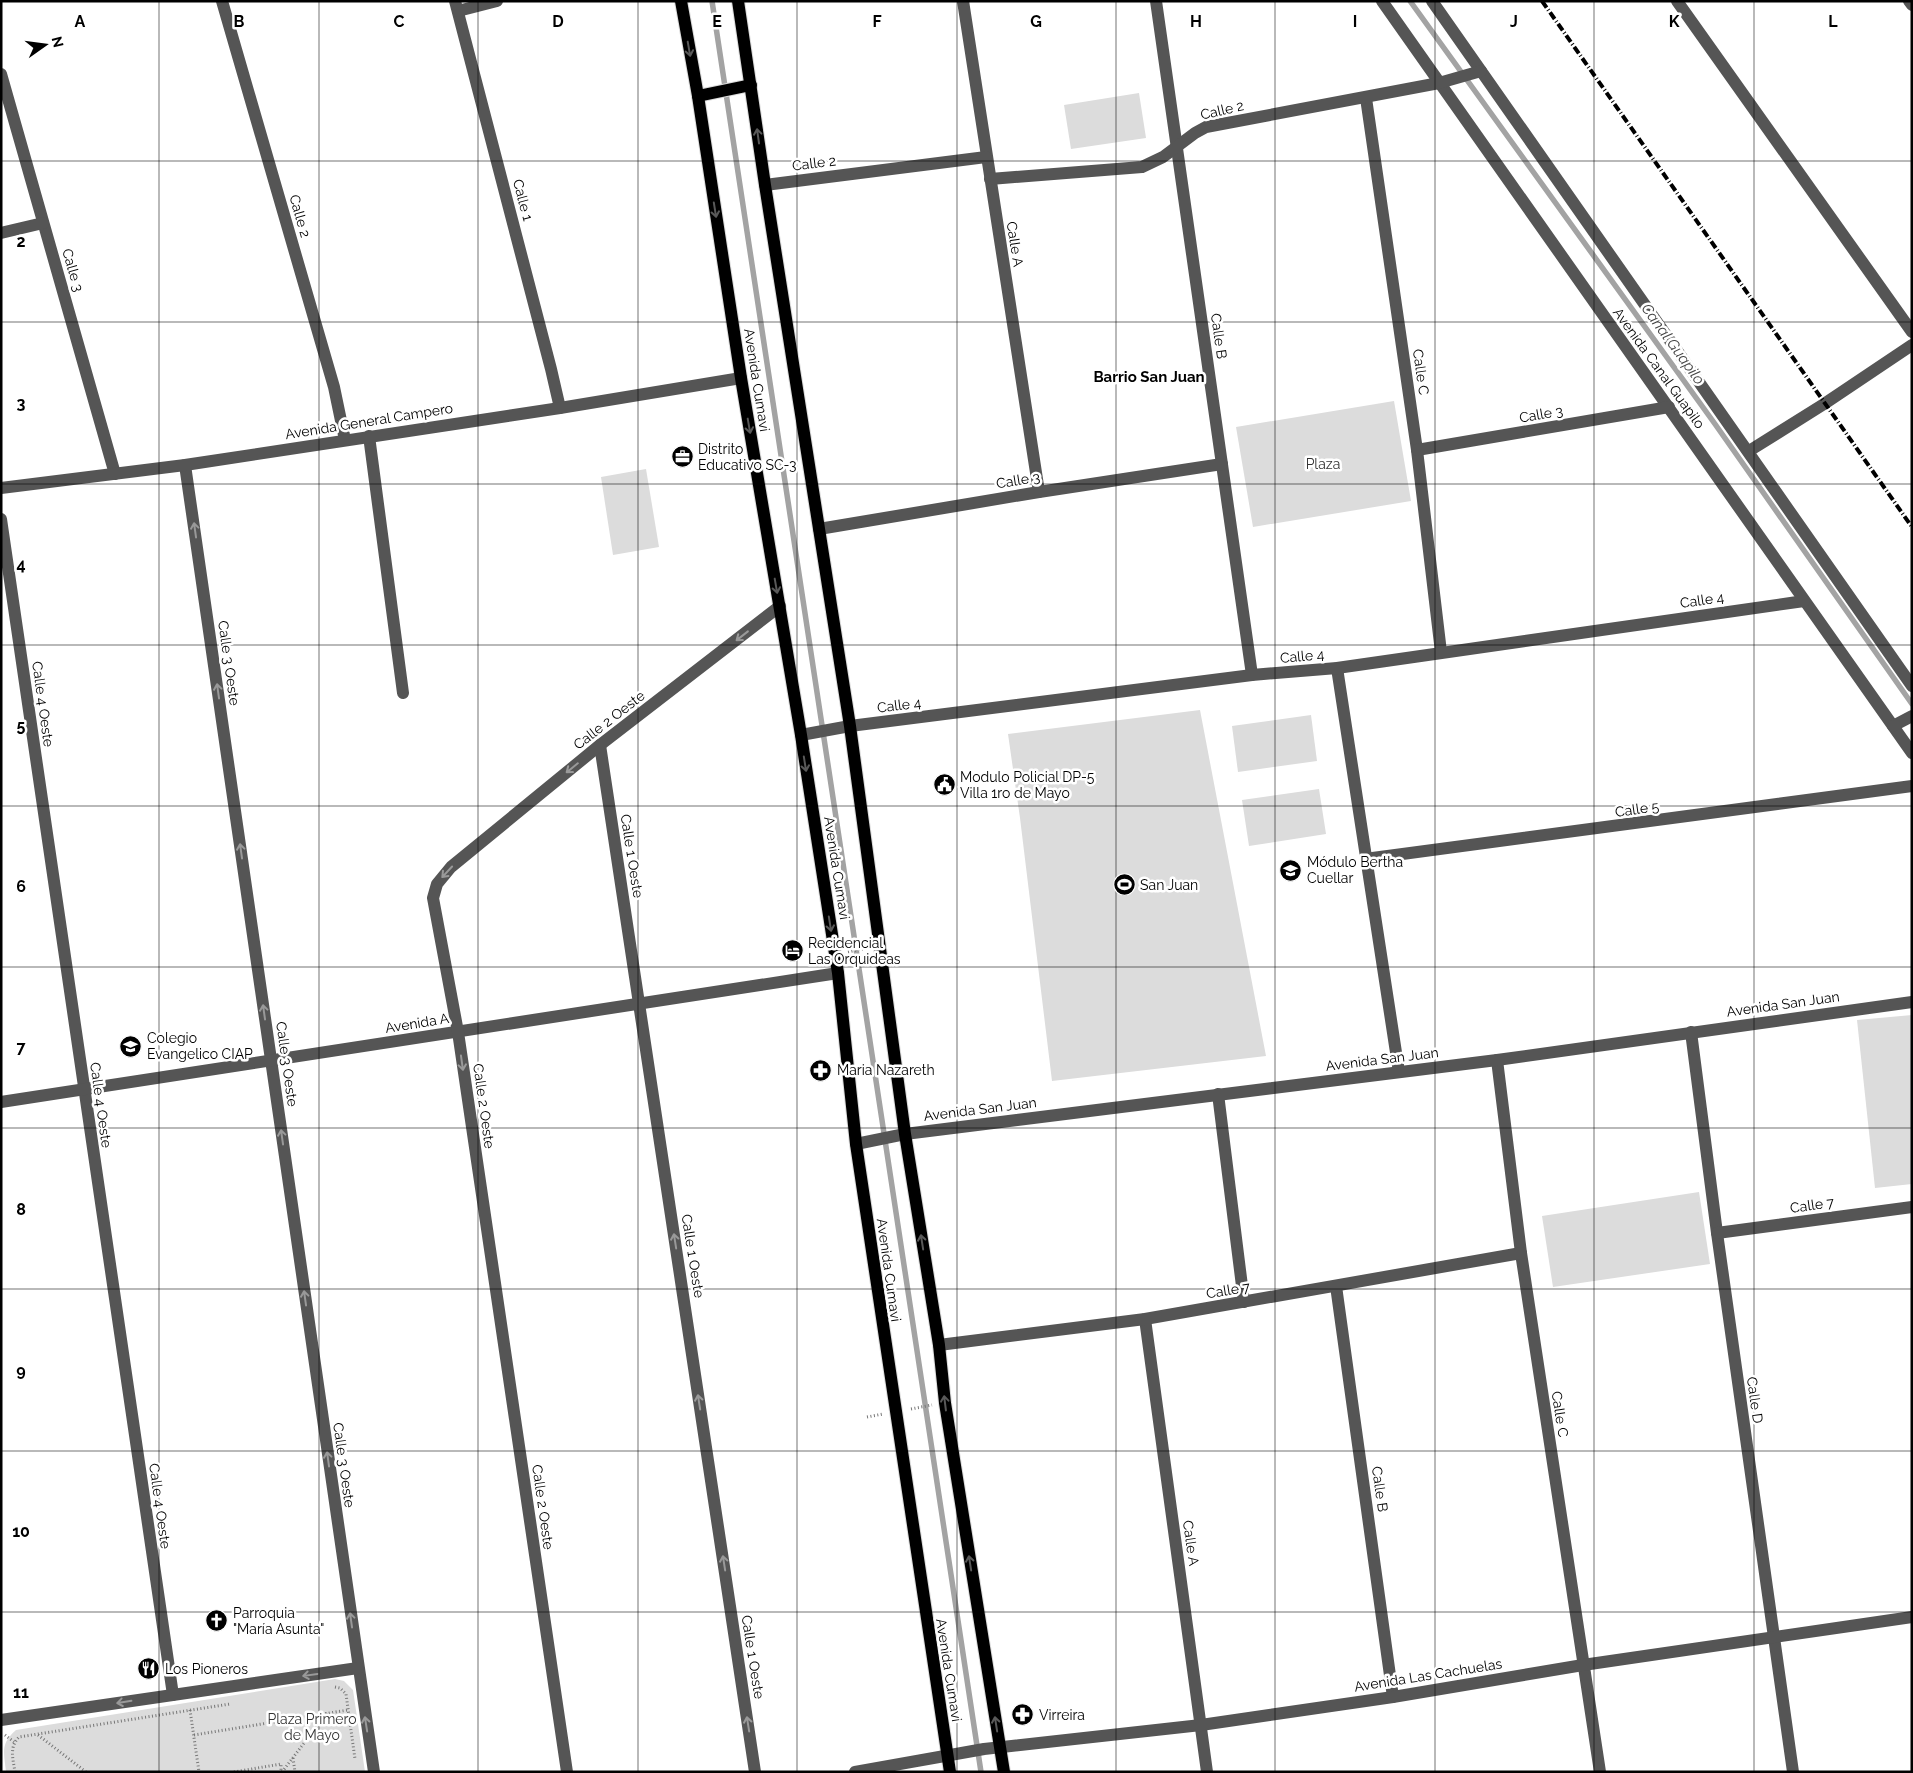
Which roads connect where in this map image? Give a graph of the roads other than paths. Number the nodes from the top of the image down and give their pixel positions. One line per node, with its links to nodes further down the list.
1 (222, 1): 31 (street, Calle 2)
2 (497, 1): 12 (street)
3 (681, 1): 17 (main road, Avenida Cumavi, one-way to 17)
4 (738, 1): 16 (main road)
5 (963, 1): 20 (street, Calle A)
6 (1156, 1): 19 (street, Calle B)
7 (1382, 1): 15 (street, Avenida Canal Guapilo)
8 (1432, 1): 13 (street, Avenida Canal Guapilo)
9 (1677, 1): 25 (street)
10 (1909, 1): 11 (street)
11 (1912, 5)
12 (456, 6): 29 (street, Calle 1)
13 (1477, 72): 15 (street, Calle 2); 33 (street, Avenida Canal Guapilo)
14 (1, 74): 23 (street, Calle 3)
15 (1443, 82): 18 (street, Calle 2); 28 (street, Avenida Canal Guapilo)
16 (746, 87): 17 (main road); 22 (main road, one-way to 16)
17 (698, 96): 27 (main road, Avenida Cumavi, one-way to 27)
18 (1366, 98): 19 (street, Calle 2); 32 (street, Calle C)
19 (1176, 148): 21 (street, Calle 2); 34 (street, Calle B)
20 (986, 157): 21 (street, Calle A); 22 (street, Calle 2)
21 (990, 179): 38 (street, Calle A)
22 (765, 185): 40 (main road)
23 (43, 223): 24 (street); 36 (street, Calle 3)
24 (1, 233)
25 (1912, 332)
26 (1912, 345): 33 (street)
27 (741, 378): 29 (street, Avenida General Campero); 42 (main road, Avenida Cumavi, one-way to 42)
28 (1669, 407): 32 (street, Calle 3); 41 (street, Avenida Canal Guapilo)
29 (560, 408): 30 (street, Avenida General Campero)
30 (369, 436): 31 (street, Avenida General Campero); 47 (street)
31 (345, 440): 35 (street, Avenida General Campero)
32 (1417, 450): 43 (street, Calle C)
33 (1749, 451): 46 (street, Avenida Canal Guapilo)
34 (1222, 464): 38 (street, Calle 3); 45 (street, Calle B)
35 (185, 465): 36 (street, Avenida General Campero); 61 (street, Calle 3 Oeste, one-way to 35)
36 (115, 474): 37 (street, Avenida General Campero)
37 (1, 488)
38 (1038, 492): 40 (street, Calle 3)
39 (1, 520): 64 (street, Calle 4 Oeste)
40 (819, 529): 50 (main road)
41 (1804, 601): 43 (street, Calle 4); 49 (street, Avenida Canal Guapilo)
42 (780, 606): 51 (main road, Avenida Cumavi); 52 (street, Calle 2 Oeste, one-way to 52)
43 (1441, 652): 44 (street, Calle 4)
44 (1337, 668): 45 (street, Calle 4); 55 (street)
45 (1252, 675): 50 (street, Calle 4)
46 (1912, 686)
47 (403, 694)
48 (1912, 716): 49 (street)
49 (1896, 725): 53 (street, Avenida Canal Guapilo)
50 (850, 726): 51 (street, Calle 4); 67 (main road)
51 (801, 735): 56 (main road, Avenida Cumavi, one-way to 56)
52 (600, 746): 58 (street, Calle 1 Oeste); 59 (street, Calle 2 Oeste, one-way to 59)
53 (1912, 753)
54 (1912, 786): 55 (street, Calle 5)
55 (1366, 859): 63 (street)
56 (838, 973): 58 (street, Avenida A); 68 (main road, Avenida Cumavi)
57 (1912, 1002): 60 (street, Avenida San Juan)
58 (640, 1004): 59 (street, Avenida A); 88 (street, Calle 1 Oeste, one-way to 58)
59 (458, 1032): 61 (street, Avenida A); 87 (street, Calle 2 Oeste, one-way to 87)
60 (1691, 1032): 62 (street, Avenida San Juan); 70 (street, Calle D)
61 (271, 1060): 64 (street, Avenida A); 79 (street, Calle 3 Oeste, one-way to 61)
62 (1497, 1060): 63 (street, Avenida San Juan); 71 (street, Calle C)
63 (1399, 1072): 65 (street, Avenida San Juan)
64 (84, 1089): 66 (street, Avenida A); 80 (street, Calle 4 Oeste)
65 (1218, 1094): 67 (street, Avenida San Juan); 73 (street)
66 (1, 1102)
67 (899, 1135): 68 (street, Avenida San Juan); 75 (main road, one-way to 67)
68 (861, 1143): 85 (main road, Avenida Cumavi)
69 (1912, 1207): 70 (street, Calle 7)
70 (1717, 1233): 77 (street, Calle D)
71 (1521, 1253): 72 (street, Calle 7); 78 (street, Calle C)
72 (1336, 1286): 73 (street, Calle 7); 81 (street, Calle B)
73 (1244, 1302): 74 (street, Calle 7)
74 (1145, 1318): 75 (street, Calle 7); 83 (street, Calle A)
75 (939, 1345): 84 (main road, one-way to 75)
76 (1912, 1617): 77 (street, Avenida Las Cachuelas)
77 (1773, 1638): 78 (street, Avenida Las Cachuelas); 94 (street, Calle D)
78 (1583, 1665): 81 (street, Avenida Las Cachuelas); 93 (street, Calle C)
79 (358, 1668): 80 (street, one-way to 80); 86 (street, one-way to 79)
80 (172, 1695): 82 (street, one-way to 82)
81 (1393, 1697): 83 (street, Avenida Las Cachuelas)
82 (1, 1720)
83 (1201, 1725): 84 (street, Avenida Las Cachuelas); 92 (street, Calle A)
84 (999, 1748): 85 (street, Avenida Las Cachuelas); 91 (main road)
85 (951, 1756): 89 (street, Avenida Las Cachuelas); 90 (main road, Avenida Cumavi)
86 (374, 1772)
87 (567, 1772)
88 (755, 1772)
89 (855, 1772)
90 (950, 1772)
91 (1004, 1772)
92 (1207, 1772)
93 (1600, 1772)
94 (1793, 1772)

